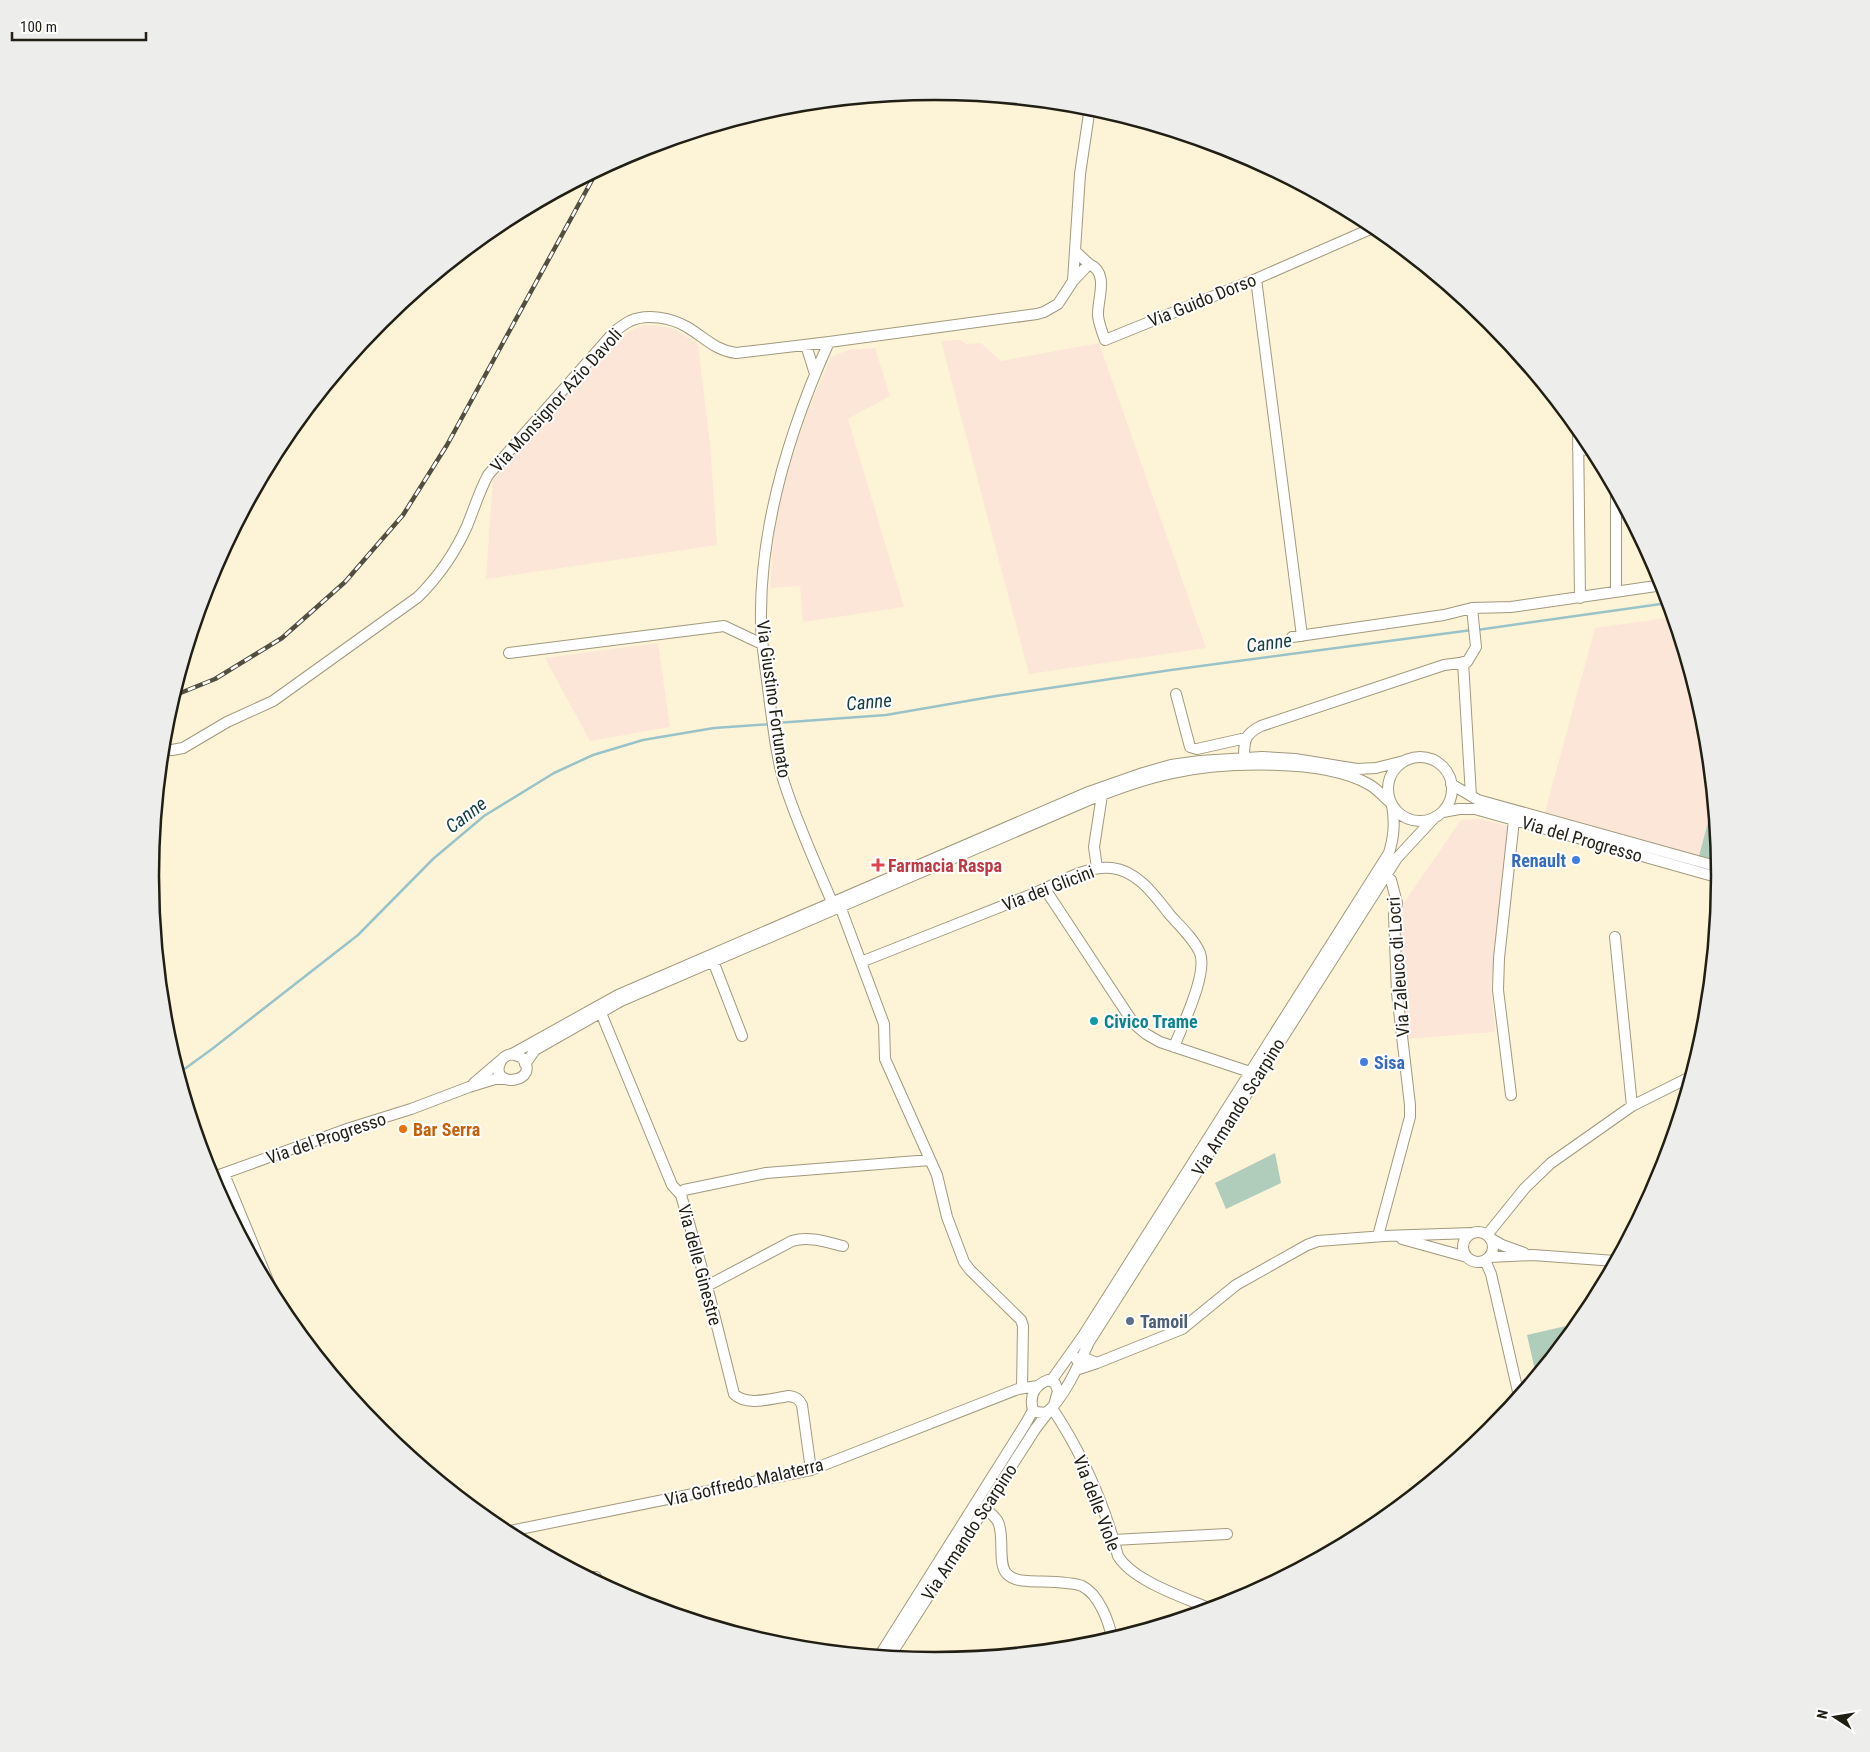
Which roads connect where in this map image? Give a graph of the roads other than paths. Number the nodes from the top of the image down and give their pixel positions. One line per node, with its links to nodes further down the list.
1 (1089, 116): 3 (street, Via Monsignor Azio Davoli)
2 (1366, 231): 5 (street, Via Guido Dorso)
3 (1076, 251): 4 (street); 6 (street, Via Monsignor Azio Davoli)
4 (1089, 264): 5 (street, Via Guido Dorso); 6 (street)
5 (1256, 279): 17 (street)
6 (1073, 281): 7 (street, Via Monsignor Azio Davoli)
7 (829, 342): 8 (street, Via Monsignor Azio Davoli); 9 (street, Via Giustino Fortunato)
8 (806, 345): 9 (street); 23 (street, Via Monsignor Azio Davoli)
9 (815, 374): 18 (street, Via Giustino Fortunato)
10 (1578, 442): 11 (street)
11 (1578, 449): 12 (street); 16 (street)
12 (1583, 449)
13 (1616, 505): 15 (street)
14 (1655, 586): 15 (street)
15 (1616, 591): 16 (street)
16 (1580, 598): 17 (street)
17 (1472, 608): 20 (street)
18 (762, 644): 19 (street); 37 (street, Via Giustino Fortunato)
19 (510, 653)
20 (1463, 662): 22 (street); 28 (street)
21 (1176, 694): 22 (street)
22 (1246, 738): 24 (street)
23 (170, 750)
24 (1244, 757): 25 (street); 37 (street)
25 (1404, 761): 26 (street); 29 (street)
26 (1451, 784): 28 (street, Via del Progresso); 30 (street)
27 (1102, 795): 29 (street); 33 (street); 37 (street)
28 (1471, 796): 32 (street, Via del Progresso)
29 (1391, 804): 30 (street); 47 (street, Via Armando Scarpino)
30 (1439, 814): 31 (street, Via del Progresso); 35 (street, Via Armando Scarpino)
31 (1514, 820): 34 (street, Via del Progresso); 51 (street)
32 (1711, 865)
33 (1097, 868): 36 (street, Via dei Glicini); 43 (street, Via dei Glicini)
34 (1711, 875)
35 (1385, 876): 58 (street, Via Zaleuco di Locri); 67 (street, Via Armando Scarpino)
36 (1045, 889): 40 (street, Via dei Glicini); 43 (street)
37 (836, 904): 39 (street); 40 (street, Via Giustino Fortunato); 44 (street)
38 (1615, 936): 52 (street)
39 (713, 961): 41 (street); 42 (street)
40 (861, 962): 53 (street, Via Giustino Fortunato)
41 (601, 1013): 46 (street); 56 (street, Via delle Ginestre)
42 (742, 1036)
43 (1174, 1047): 47 (street)
44 (512, 1054): 45 (street); 46 (street)
45 (501, 1060): 48 (street); 50 (street)
46 (525, 1064): 48 (street)
47 (1250, 1072): 69 (street, Via Armando Scarpino)
48 (506, 1079): 50 (street, Via del Progresso)
49 (1684, 1080): 52 (street)
50 (469, 1087): 54 (street, Via del Progresso)
51 (1511, 1095)
52 (1632, 1106): 59 (street)
53 (930, 1160): 56 (street); 73 (street, Via Giustino Fortunato)
54 (224, 1174): 55 (street, Via del Progresso); 60 (street)
55 (219, 1175)
56 (681, 1195): 66 (street, Via delle Ginestre)
57 (1472, 1233): 58 (street); 59 (street); 63 (street)
58 (1381, 1236): 63 (street); 68 (street)
59 (1489, 1236): 62 (street); 64 (street)
60 (252, 1242)
61 (843, 1246): 66 (street)
62 (1533, 1255): 64 (street); 65 (street)
63 (1467, 1256): 64 (street)
64 (1487, 1259): 74 (street)
65 (1609, 1261)
66 (707, 1286): 79 (street, Via delle Ginestre)
67 (1082, 1357): 68 (street); 69 (street); 70 (street, Via Armando Scarpino)
68 (1097, 1363): 70 (street)
69 (1061, 1365): 71 (street, Via Armando Scarpino)
70 (1076, 1370): 77 (street, Via Armando Scarpino)
71 (1051, 1381): 72 (street); 77 (street)
72 (1038, 1386): 73 (street, Via Goffredo Malaterra); 76 (street)
73 (1022, 1388): 75 (street, Via Goffredo Malaterra)
74 (1517, 1389)
75 (1004, 1396): 76 (street, Via Goffredo Malaterra); 79 (street, Via Goffredo Malaterra)
76 (1031, 1398): 78 (street)
77 (1052, 1407): 78 (street); 80 (street, Via Armando Scarpino); 83 (street, Via delle Viole)
78 (1033, 1410): 86 (street, Via Armando Scarpino)
79 (811, 1470): 81 (street, Via Goffredo Malaterra)
80 (985, 1508): 85 (street); 87 (street, Via Armando Scarpino)
81 (517, 1529)
82 (1227, 1534): 83 (street)
83 (1114, 1540): 84 (street, Via delle Viole)
84 (1202, 1604)
85 (1110, 1632)
86 (883, 1650)
87 (894, 1650)

